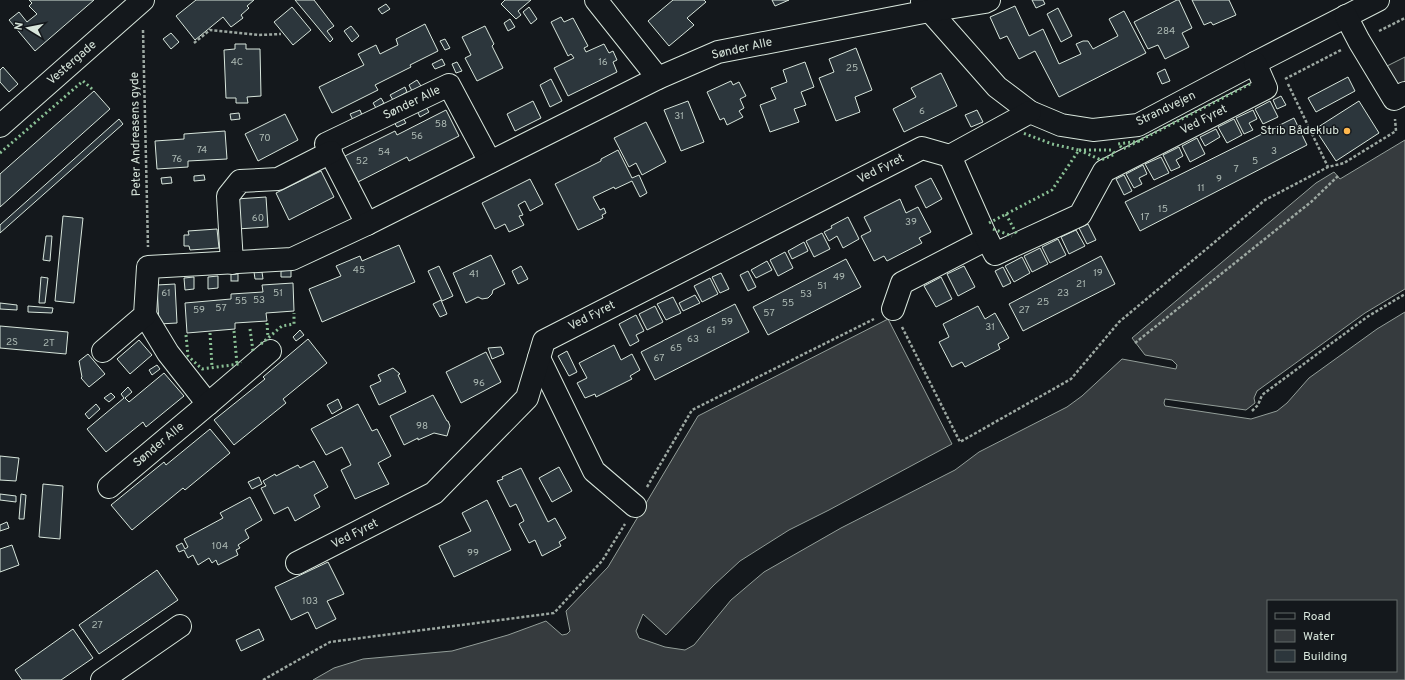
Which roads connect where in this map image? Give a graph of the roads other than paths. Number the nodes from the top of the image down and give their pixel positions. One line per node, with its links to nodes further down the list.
1 (143, 0): 11 (street, Vestergade)
2 (596, 0): 8 (street)
3 (989, 0): 5 (street, Sønder Alle)
4 (1378, 0): 6 (street, Strandvejen)
5 (928, 4): 8 (street, Sønder Alle); 10 (street, Strandvejen)
6 (1346, 16): 7 (street, Strandvejen); 9 (street)
7 (1255, 63): 10 (street, Strandvejen); 16 (street, Ved Fyret)
8 (658, 78): 14 (street, Sønder Alle)
9 (1399, 96)
10 (1030, 112): 13 (street)
11 (0, 126)
12 (331, 152): 14 (street, Sønder Alle); 15 (street); 17 (street)
13 (950, 156): 16 (street, Ved Fyret); 22 (street, Ved Fyret)
14 (490, 162): 15 (street, Sønder Alle)
15 (367, 224): 17 (street, Sønder Alle)
16 (987, 239): 18 (street)
17 (232, 263): 19 (street, Sønder Alle)
18 (893, 310)
19 (145, 315): 20 (street); 23 (street)
20 (103, 351)
21 (270, 351): 23 (street, Sønder Alle)
22 (539, 358): 25 (street); 26 (street, Ved Fyret)
23 (208, 404): 24 (street, Sønder Alle)
24 (109, 487)
25 (635, 506)
26 (298, 563)
27 (180, 626): 28 (street)
28 (112, 677)

